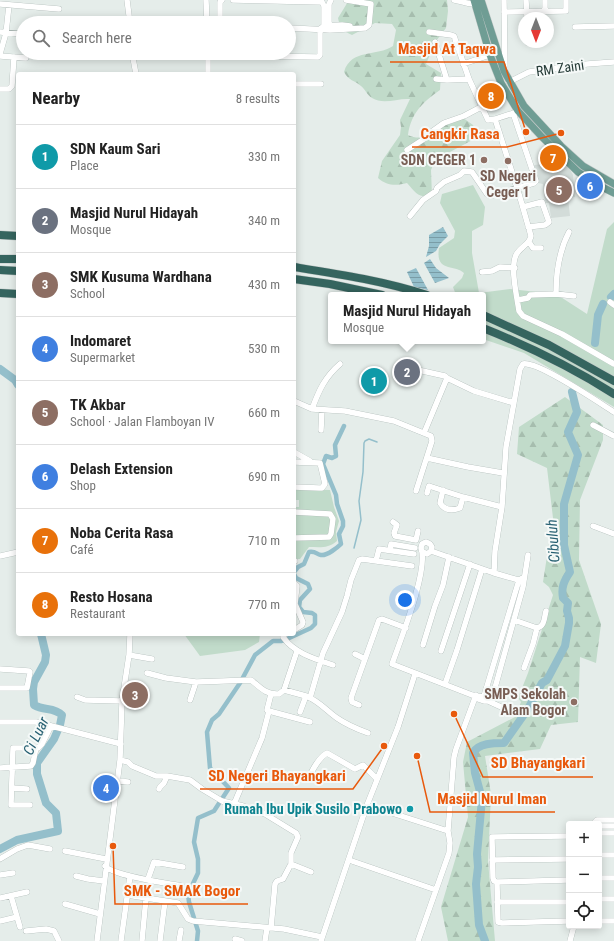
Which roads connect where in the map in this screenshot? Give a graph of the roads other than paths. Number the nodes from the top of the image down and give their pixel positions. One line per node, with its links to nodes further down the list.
1 (127, 0): 22 (street)
2 (206, 0): 23 (street)
3 (222, 0): 24 (street)
4 (233, 0): 25 (street)
5 (331, 0): 25 (street)
6 (346, 0): 29 (street)
7 (454, 0): 13 (street)
8 (481, 0): 42 (main road)
9 (504, 0): 18 (street)
10 (526, 0): 19 (street)
11 (545, 0): 20 (street)
12 (566, 0): 20 (street)
13 (474, 1): 35 (main road)
14 (29, 3): 16 (street); 17 (street)
15 (0, 4): 16 (street)
16 (9, 5): 30 (street)
17 (59, 9)
18 (504, 12): 21 (street); 42 (street)
19 (527, 12)
20 (545, 12)
21 (518, 14)
22 (129, 16)
23 (207, 16)
24 (220, 16)
25 (324, 26): 28 (street); 29 (street); 29 (street); 37 (street)
26 (614, 26): 27 (street)
27 (575, 27)
28 (296, 28)
29 (356, 28)
30 (3, 32): 32 (street); 34 (street)
31 (429, 32): 41 (street)
32 (16, 33)
33 (435, 42): 47 (street)
34 (0, 55): 36 (street)
35 (490, 55): 41 (street); 53 (main road)
36 (14, 57): 51 (street)
37 (296, 57)
38 (133, 60): 43 (street)
39 (208, 60): 44 (street)
40 (614, 62): 48 (street, RM Zaini)
41 (463, 64): 46 (street)
42 (504, 71): 48 (main road)
43 (136, 72)
44 (208, 72)
45 (436, 79): 47 (street)
46 (469, 79): 47 (street); 52 (street)
47 (447, 80)
48 (509, 82): 56 (main road)
49 (296, 84): 50 (street)
50 (321, 84)
51 (0, 88)
52 (481, 107): 54 (street); 55 (street)
53 (516, 112): 54 (street); 57 (street); 58 (main road)
54 (495, 119): 57 (street)
55 (407, 150)
56 (614, 184)
57 (518, 189): 59 (street); 60 (street)
58 (614, 193)
59 (523, 207): 61 (street); 61 (street)
60 (410, 216)
61 (528, 227): 65 (street)
62 (569, 232): 79 (street)
63 (0, 235): 64 (highway)
64 (16, 236)
65 (529, 242): 66 (street); 70 (street)
66 (541, 248)
67 (0, 259): 68 (highway)
68 (16, 259)
69 (296, 267): 76 (highway)
70 (515, 268): 73 (street); 81 (street)
71 (0, 270): 72 (highway)
72 (16, 271)
73 (482, 272)
74 (296, 279): 75 (highway)
75 (369, 292)
76 (415, 292)
77 (0, 293): 78 (highway)
78 (16, 294)
79 (556, 294): 80 (street); 81 (street)
80 (574, 296)
81 (518, 300): 85 (street)
82 (486, 316): 88 (highway)
83 (486, 329): 89 (highway)
84 (340, 364): 92 (street)
85 (614, 364)
86 (400, 366): 87 (street)
87 (447, 378): 91 (street); 97 (street)
88 (614, 381)
89 (613, 394)
90 (296, 401): 92 (street)
91 (514, 403): 94 (street); 103 (street)
92 (312, 408): 93 (street)
93 (322, 410): 96 (street); 97 (street)
94 (614, 412)
95 (593, 425): 98 (street)
96 (321, 430)
97 (424, 432): 100 (street)
98 (614, 436)
99 (296, 453): 102 (street)
100 (427, 458): 103 (street); 106 (street)
101 (296, 462): 102 (street)
102 (312, 462): 104 (street)
103 (504, 474): 109 (street)
104 (296, 487)
105 (443, 490): 107 (street); 108 (street); 108 (street)
106 (416, 491)
107 (427, 493)
108 (463, 497): 109 (street)
109 (502, 507): 129 (street)
110 (296, 512): 116 (street)
111 (393, 522): 115 (street)
112 (593, 526): 114 (street)
113 (418, 531): 115 (street)
114 (614, 534)
115 (397, 536): 117 (street)
116 (296, 538)
117 (396, 544): 118 (street); 118 (street)
118 (390, 550): 125 (street)
119 (432, 551): 121 (street); 121 (street); 124 (street)
120 (16, 552): 123 (street)
121 (423, 552): 136 (street)
122 (528, 555): 130 (street)
123 (0, 556)
124 (449, 557): 126 (street); 141 (street)
125 (376, 561): 127 (street); 148 (street)
126 (470, 564): 128 (street); 143 (street)
127 (412, 566)
128 (482, 569): 129 (street); 155 (street)
129 (494, 573): 130 (street)
130 (522, 580): 135 (street); 159 (street)
131 (296, 585): 132 (street)
132 (296, 596)
133 (296, 608): 138 (street)
134 (546, 611): 137 (street)
135 (514, 620): 137 (street); 163 (street)
136 (406, 628): 147 (street); 153 (street)
137 (536, 628): 150 (street)
138 (296, 629)
139 (130, 636): 145 (street)
140 (285, 636): 142 (street)
141 (423, 645)
142 (297, 651): 148 (street); 157 (street)
143 (441, 651)
144 (355, 654): 147 (street)
145 (129, 655): 146 (street); 164 (street)
146 (152, 659)
147 (365, 659): 165 (street)
148 (320, 660): 149 (street); 160 (street)
149 (333, 665)
150 (524, 668)
151 (0, 669): 156 (street)
152 (147, 673): 154 (street)
153 (415, 674): 155 (street); 181 (street)
154 (196, 682): 158 (street); 162 (street)
155 (445, 684): 159 (street)
156 (0, 688)
157 (284, 690): 158 (street); 160 (street)
158 (271, 694): 166 (street)
159 (474, 696): 163 (street); 195 (street)
160 (308, 697): 168 (street); 174 (street)
161 (77, 698): 164 (street)
162 (190, 700)
163 (488, 701): 167 (street)
164 (122, 702): 175 (street)
165 (359, 705)
166 (269, 711): 170 (street); 188 (street)
167 (510, 711)
168 (300, 712)
169 (0, 722): 171 (street)
170 (310, 722)
171 (42, 724): 172 (street); 173 (street)
172 (0, 726)
173 (53, 727): 175 (street); 176 (street)
174 (368, 733)
175 (121, 744): 177 (street)
176 (36, 748): 179 (street); 179 (street)
177 (120, 760): 180 (street); 183 (street)
178 (0, 768): 179 (street)
179 (12, 768): 185 (street)
180 (167, 776): 187 (street); 188 (street)
181 (377, 779): 182 (street); 190 (street)
182 (308, 780)
183 (117, 781): 184 (street); 204 (street)
184 (128, 782)
185 (12, 788): 186 (street); 189 (street)
186 (27, 789)
187 (159, 789)
188 (234, 804): 208 (street)
189 (30, 805)
190 (367, 805): 195 (street); 205 (street)
191 (614, 820): 192 (street)
192 (596, 821)
193 (602, 826): 194 (street)
194 (614, 826)
195 (448, 831): 223 (street)
196 (602, 833): 197 (street)
197 (614, 833)
198 (566, 836): 206 (street)
199 (50, 849): 203 (street)
200 (65, 851): 204 (street)
201 (602, 855): 202 (street)
202 (614, 855)
203 (0, 859)
204 (106, 860): 209 (street)
205 (349, 860): 223 (street); 247 (street)
206 (492, 860): 207 (street); 221 (street)
207 (566, 860)
208 (291, 864): 211 (street); 242 (street)
209 (105, 866): 215 (street); 220 (street)
210 (183, 867): 218 (street)
211 (311, 872)
212 (13, 873): 213 (street)
213 (0, 875)
214 (76, 876): 220 (street)
215 (130, 876): 218 (street); 225 (street)
216 (602, 878): 217 (street)
217 (614, 878)
218 (148, 879): 222 (street)
219 (566, 880): 221 (street)
220 (104, 881): 235 (street)
221 (497, 882): 232 (street)
222 (182, 886)
223 (436, 890): 256 (street)
224 (27, 892): 226 (street)
225 (127, 895): 228 (street); 250 (street)
226 (11, 896): 227 (street); 236 (street)
227 (0, 898)
228 (146, 898): 231 (street); 251 (street)
229 (602, 899): 230 (street)
230 (614, 899)
231 (165, 901): 242 (street); 252 (street)
232 (497, 902): 233 (street); 238 (street)
233 (566, 902)
234 (65, 904): 235 (street)
235 (100, 914): 249 (street)
236 (17, 917): 237 (street); 241 (street)
237 (0, 921)
238 (566, 921)
239 (602, 921): 240 (street)
240 (614, 921)
241 (20, 927)
242 (269, 928): 247 (street); 255 (street)
243 (573, 929): 257 (street)
244 (26, 930): 248 (street)
245 (181, 930): 253 (street)
246 (235, 939): 254 (street)
247 (322, 939)
248 (59, 941)
249 (97, 941)
250 (120, 941)
251 (142, 941)
252 (160, 941)
253 (180, 941)
254 (242, 941)
255 (265, 941)
256 (418, 941)
257 (570, 941)

